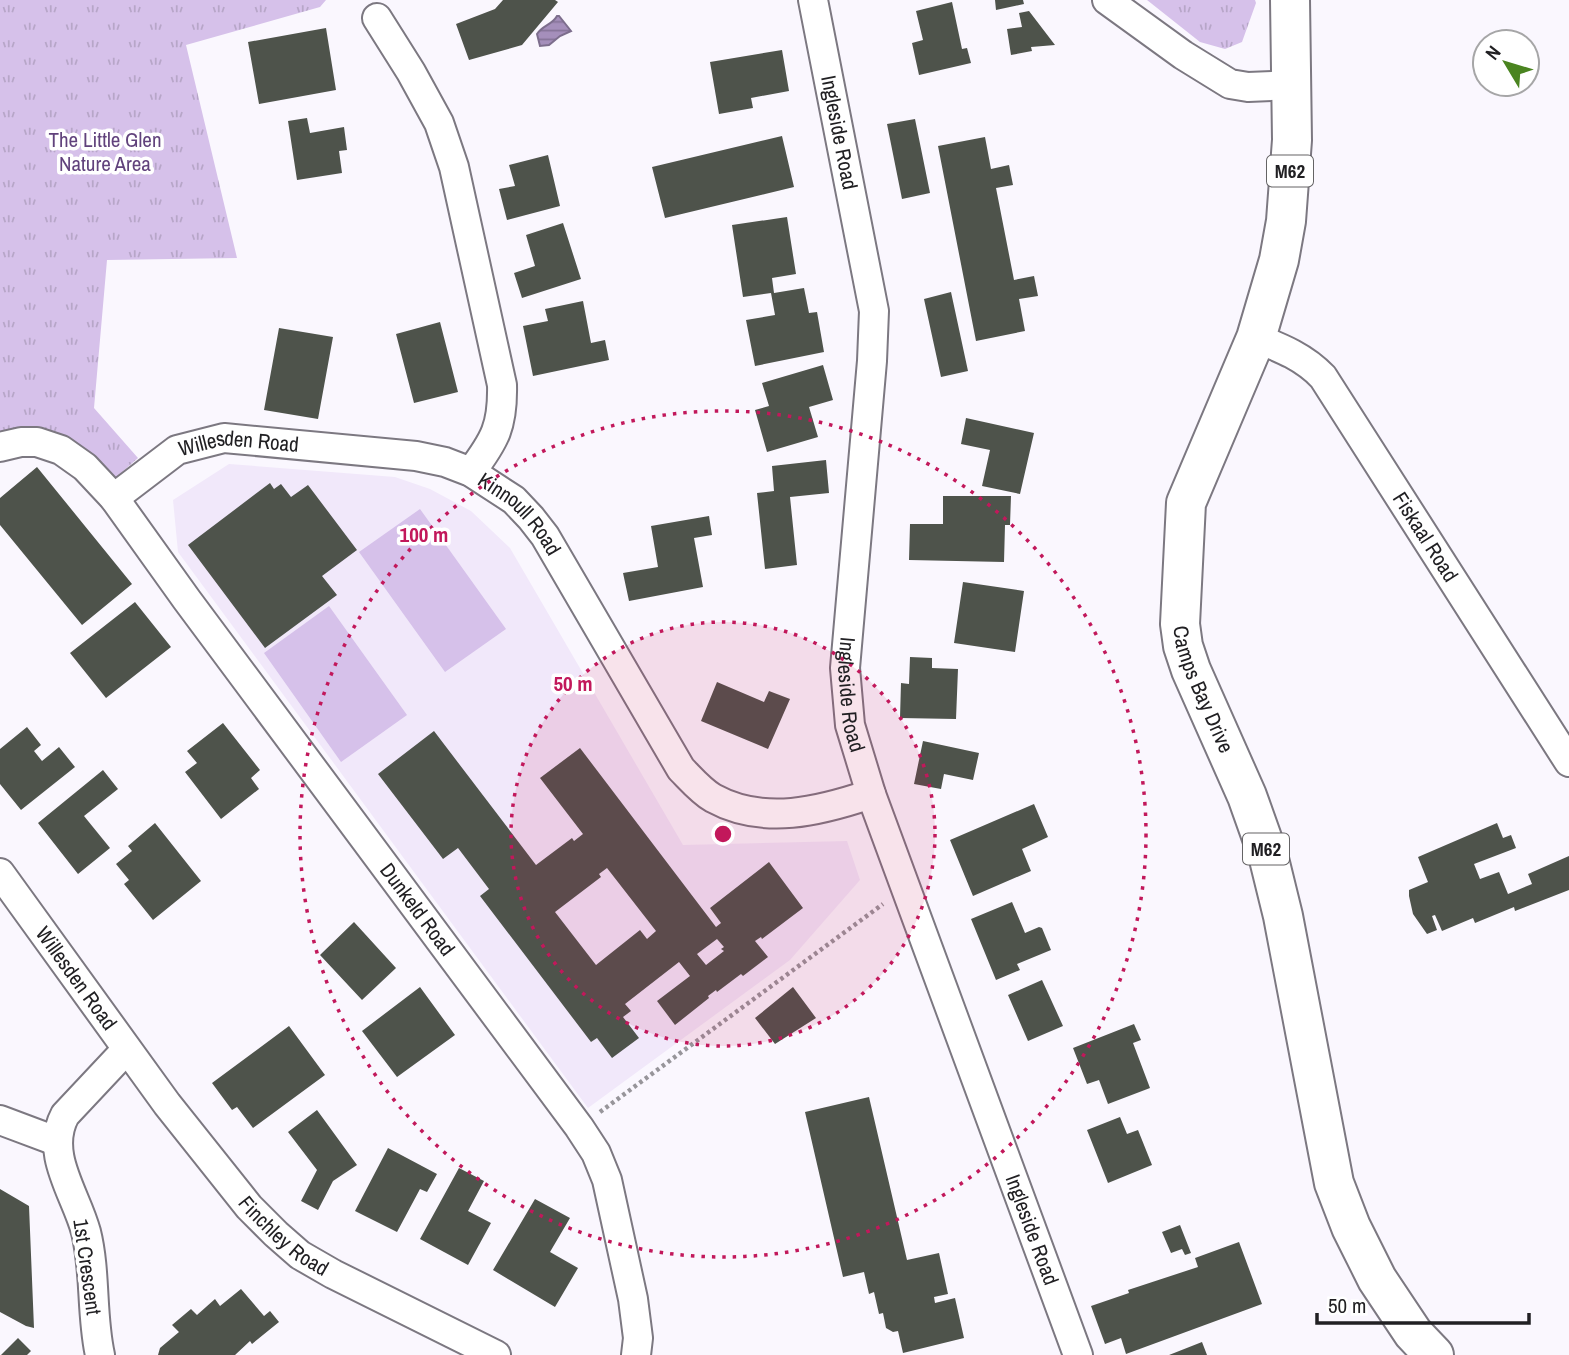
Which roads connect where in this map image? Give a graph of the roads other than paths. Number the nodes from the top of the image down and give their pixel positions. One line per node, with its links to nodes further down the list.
1 (813, 0): 11 (street, Ingleside Road)
2 (1107, 0): 5 (street)
3 (1290, 0): 5 (main road, Camps Bay Drive / M62)
4 (377, 18): 8 (street, Kinnoull Road)
5 (1292, 85): 6 (main road, Camps Bay Drive / M62)
6 (1256, 338): 10 (street, Fiskaal Road); 20 (main road, Camps Bay Drive / M62)
7 (0, 447): 9 (street)
8 (471, 472): 9 (street, Willesden Road); 11 (street, Kinnoull Road)
9 (114, 498): 18 (street, Dunkeld Road)
10 (1569, 762)
11 (871, 794): 19 (street, Ingleside Road)
12 (0, 873): 13 (street, Willesden Road)
13 (126, 1050): 15 (street); 17 (street, Finchley Road)
14 (0, 1120): 15 (street)
15 (56, 1141): 16 (street, 1st Crescent)
16 (100, 1355)
17 (496, 1355)
18 (636, 1355)
19 (1078, 1355)
20 (1434, 1355)

